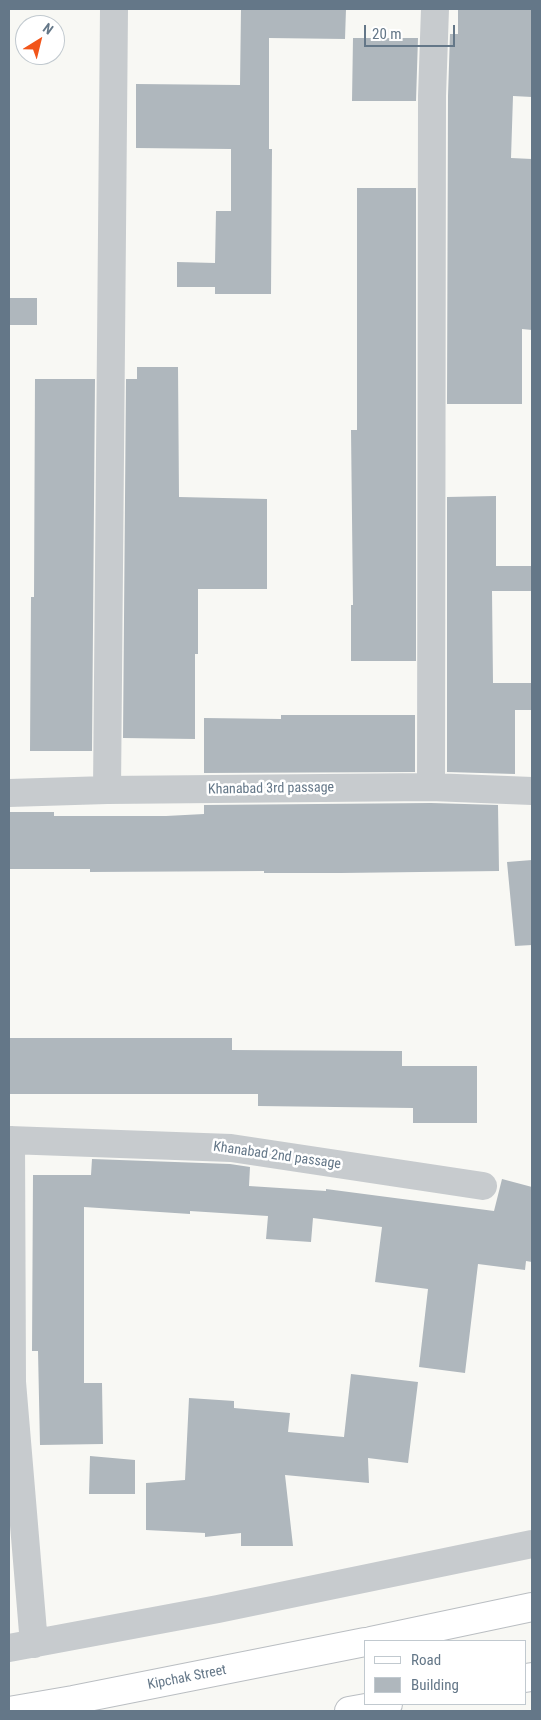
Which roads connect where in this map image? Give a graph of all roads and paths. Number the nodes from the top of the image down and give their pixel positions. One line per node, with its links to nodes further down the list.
1 (114, 9): 4 (street)
2 (435, 9): 3 (street)
3 (431, 787): 4 (street, Khanabad 3rd passage); 5 (street, Khanabad 3rd passage)
4 (107, 790): 6 (street, Khanabad 3rd passage)
5 (532, 791)
6 (9, 793)
7 (10, 1140): 8 (street, Khanabad 2nd passage); 13 (street)
8 (484, 1186)
9 (532, 1544): 13 (street)
10 (532, 1607): 11 (main road)
11 (375, 1640)
12 (364, 1642): 15 (main road, Kipchak Street)
13 (21, 1646)
14 (382, 1705): 16 (main road)
15 (9, 1711)
16 (349, 1711)

